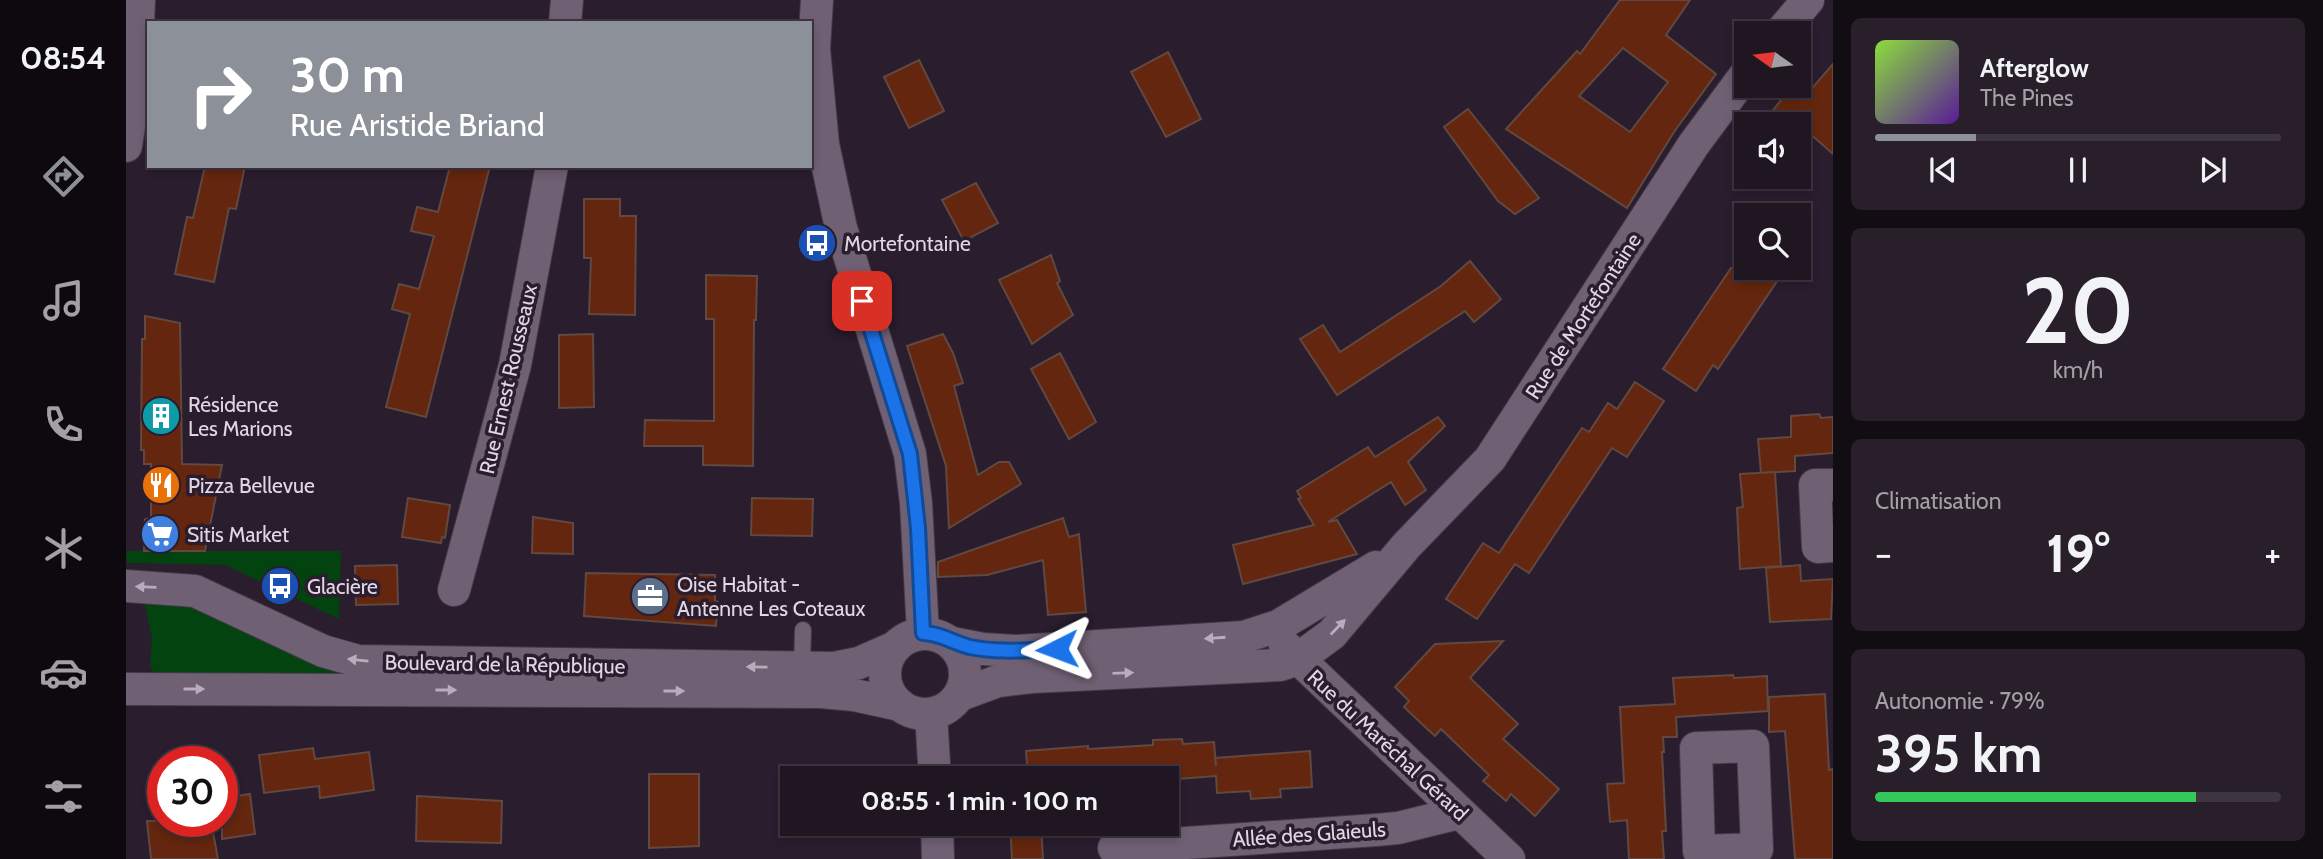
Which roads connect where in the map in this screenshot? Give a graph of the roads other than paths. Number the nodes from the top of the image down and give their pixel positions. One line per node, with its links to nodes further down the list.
1 (139, 0): 8 (street)
2 (566, 0): 5 (street)
3 (817, 0): 17 (street)
4 (1808, 0): 6 (street)
5 (565, 21)
6 (1790, 21)
7 (1734, 90): 11 (street, Rue de Mortefontaine)
8 (126, 146)
9 (552, 168): 14 (street, Rue Ernest Rousseaux)
10 (1833, 485): 12 (street)
11 (1406, 546): 16 (street, Rue de Mortefontaine); 19 (street, Rue de Mortefontaine, one-way to 11)
12 (1833, 546)
13 (126, 586): 20 (street, Boulevard de la République, one-way to 13)
14 (454, 590)
15 (803, 630): 20 (lane)
16 (1269, 630): 17 (street, Rue de Mortefontaine, one-way to 17); 19 (street, Rue du Maréchal Gérard)
17 (938, 638): 18 (street); 22 (street)
18 (895, 647): 20 (street, Boulevard de la République); 23 (street)
19 (1298, 659): 22 (street, Rue de Mortefontaine, one-way to 19); 26 (street, Rue du Maréchal Gérard)
20 (802, 668)
21 (126, 689): 23 (street, Boulevard de la République, one-way to 23)
22 (960, 695): 24 (street)
23 (900, 705): 24 (street)
24 (931, 714): 25 (street)
25 (934, 766)
26 (1459, 813): 28 (street, Allée des Glaieuls); 30 (street, Rue du Maréchal Gérard)
27 (938, 836): 29 (street)
28 (1114, 848)
29 (939, 859)
30 (1509, 859)

